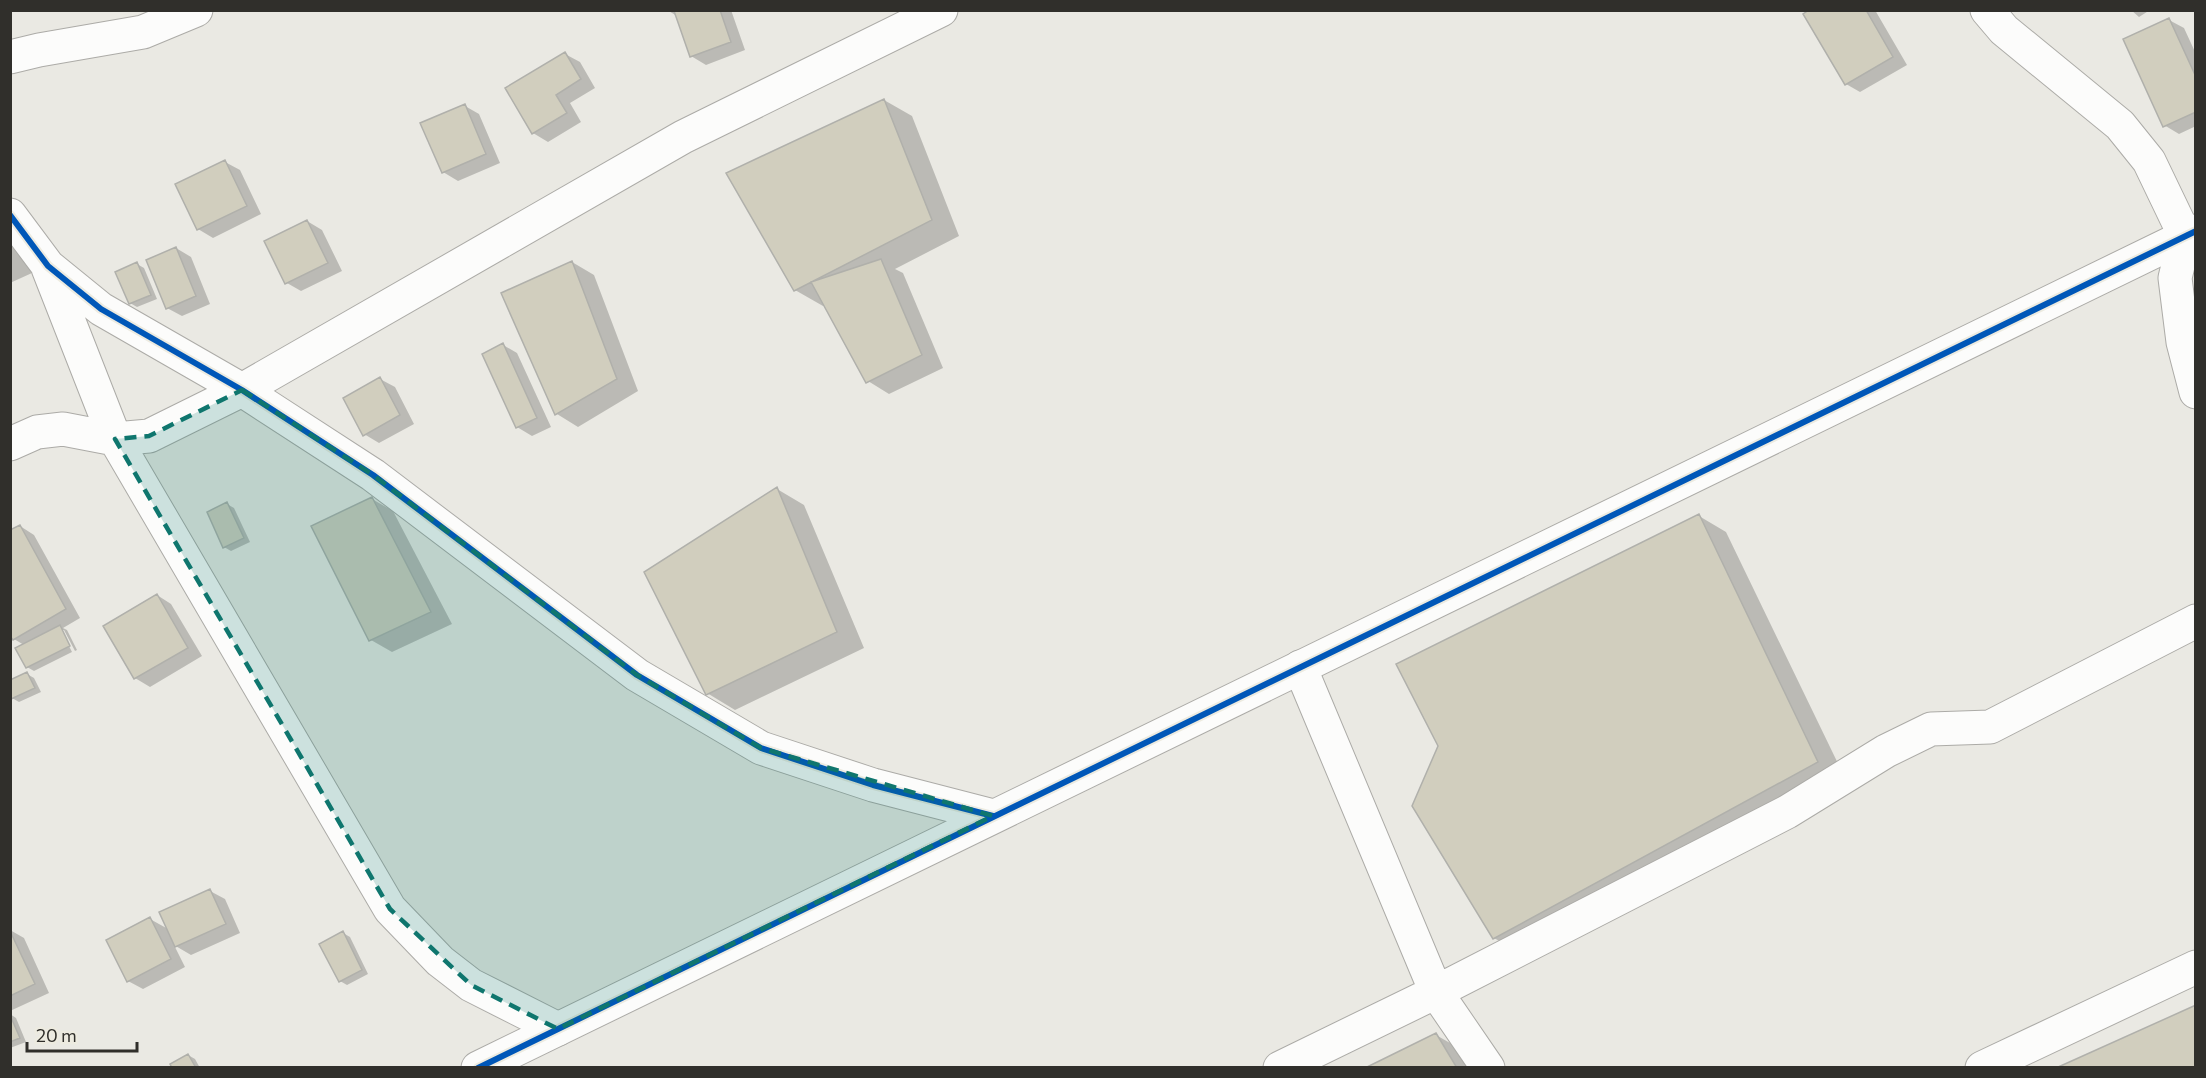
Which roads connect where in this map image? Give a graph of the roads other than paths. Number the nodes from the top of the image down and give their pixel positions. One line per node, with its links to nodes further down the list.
1 (196, 10): 4 (street)
2 (1987, 10): 6 (street)
3 (919, 15): 8 (street)
4 (10, 57)
5 (10, 215): 7 (street)
6 (2190, 233): 9 (street); 13 (street)
7 (48, 266): 8 (street); 10 (street)
8 (242, 390): 10 (street); 14 (street)
9 (2196, 392)
10 (116, 439): 11 (street); 17 (street)
11 (10, 444)
12 (2196, 621): 16 (street)
13 (1300, 667): 14 (street); 16 (street)
14 (993, 816): 17 (street)
15 (2196, 967): 21 (street)
16 (1436, 992): 19 (street); 20 (street)
17 (558, 1029): 18 (street)
18 (482, 1066)
19 (1280, 1068)
20 (1488, 1068)
21 (1982, 1068)

